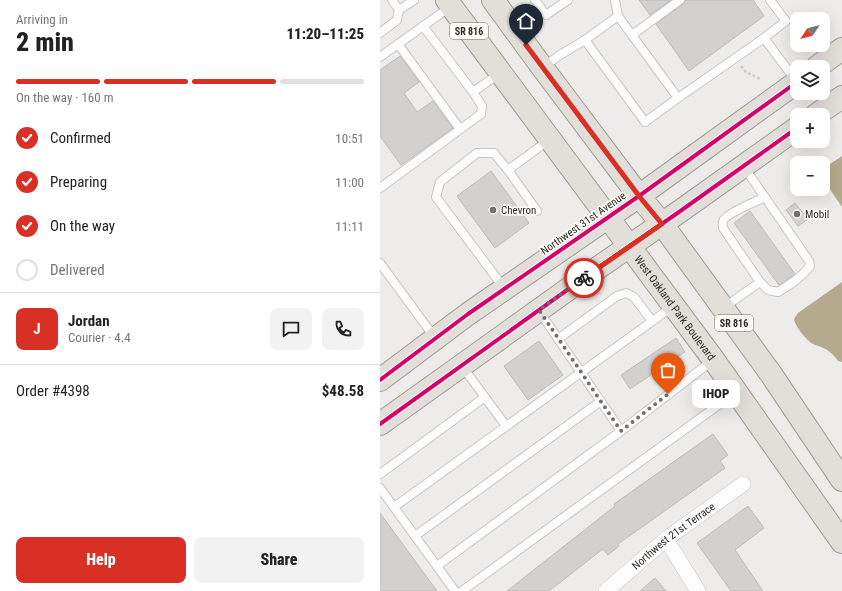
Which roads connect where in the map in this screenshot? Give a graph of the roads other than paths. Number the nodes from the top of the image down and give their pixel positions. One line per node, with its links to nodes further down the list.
1 (392, 0): 10 (lane)
2 (414, 0): 10 (lane)
3 (493, 0): 21 (main road, SR 816)
4 (535, 0): 5 (lane)
5 (568, 0)
6 (615, 0): 11 (lane)
7 (680, 0): 14 (lane)
8 (770, 0): 15 (lane)
9 (449, 3): 12 (lane); 22 (main road, West Oakland Park Boulevard / SR 816)
10 (399, 10): 13 (lane)
11 (618, 16): 14 (lane); 16 (lane)
12 (423, 26): 17 (lane); 25 (lane)
13 (380, 33)
14 (632, 35): 27 (lane)
15 (764, 38): 23 (lane); 27 (lane)
16 (585, 40): 21 (lane); 27 (lane)
17 (398, 44): 19 (lane); 29 (lane)
18 (842, 49): 20 (main road)
19 (380, 57)
20 (827, 60)
21 (542, 67): 35 (main road, SR 816)
22 (500, 73): 25 (lane); 31 (main road, West Oakland Park Boulevard / SR 816)
23 (790, 73)
24 (790, 87): 35 (main road, Northwest 31st Avenue)
25 (473, 92): 29 (lane)
26 (842, 97): 28 (main road)
27 (678, 98)
28 (826, 108)
29 (460, 129): 34 (lane)
30 (790, 133): 32 (main road)
31 (550, 140): 33 (lane); 38 (main road, West Oakland Park Boulevard / SR 816)
32 (744, 166): 36 (lane); 39 (main road)
33 (508, 170): 37 (lane); 43 (lane)
34 (380, 187)
35 (639, 196): 38 (main road, Northwest 31st Avenue); 39 (main road, SR 816)
36 (765, 197): 42 (lane); 42 (lane)
37 (537, 211)
38 (608, 217): 40 (main road, West Oakland Park Boulevard / SR 816); 43 (main road, Northwest 31st Avenue)
39 (662, 224): 40 (main road); 45 (main road, SR 816)
40 (629, 246): 44 (main road, West Oakland Park Boulevard / SR 816); 46 (main road)
41 (380, 263): 48 (lane)
42 (760, 282): 45 (lane)
43 (505, 288): 48 (main road, Northwest 31st Avenue)
44 (674, 306): 47 (lane); 50 (main road, West Oakland Park Boulevard / SR 816)
45 (723, 308): 61 (main road, SR 816)
46 (539, 310): 49 (lane); 51 (main road)
47 (652, 321): 49 (lane); 52 (lane)
48 (435, 339): 53 (main road, Northwest 31st Avenue)
49 (558, 339): 52 (lane)
50 (713, 359): 54 (main road, West Oakland Park Boulevard / SR 816); 59 (lane)
51 (462, 366): 55 (lane); 57 (main road)
52 (581, 372): 56 (lane); 58 (lane)
53 (380, 380)
54 (736, 391): 67 (main road, West Oakland Park Boulevard / SR 816); 70 (lane)
55 (485, 398): 58 (lane); 60 (lane)
56 (601, 401): 59 (lane); 65 (lane)
57 (380, 424)
58 (506, 426): 64 (lane)
59 (621, 431): 68 (lane)
60 (380, 474)
61 (842, 480)
62 (742, 484): 66 (street, Northwest 21st Terrace)
63 (380, 488): 64 (lane)
64 (394, 507): 65 (lane)
65 (415, 536): 68 (lane)
66 (666, 539): 71 (street, Northwest 21st Terrace); 72 (street)
67 (842, 542)
68 (437, 566): 69 (lane)
69 (455, 591)
70 (462, 591)
71 (606, 591)
72 (698, 591)

